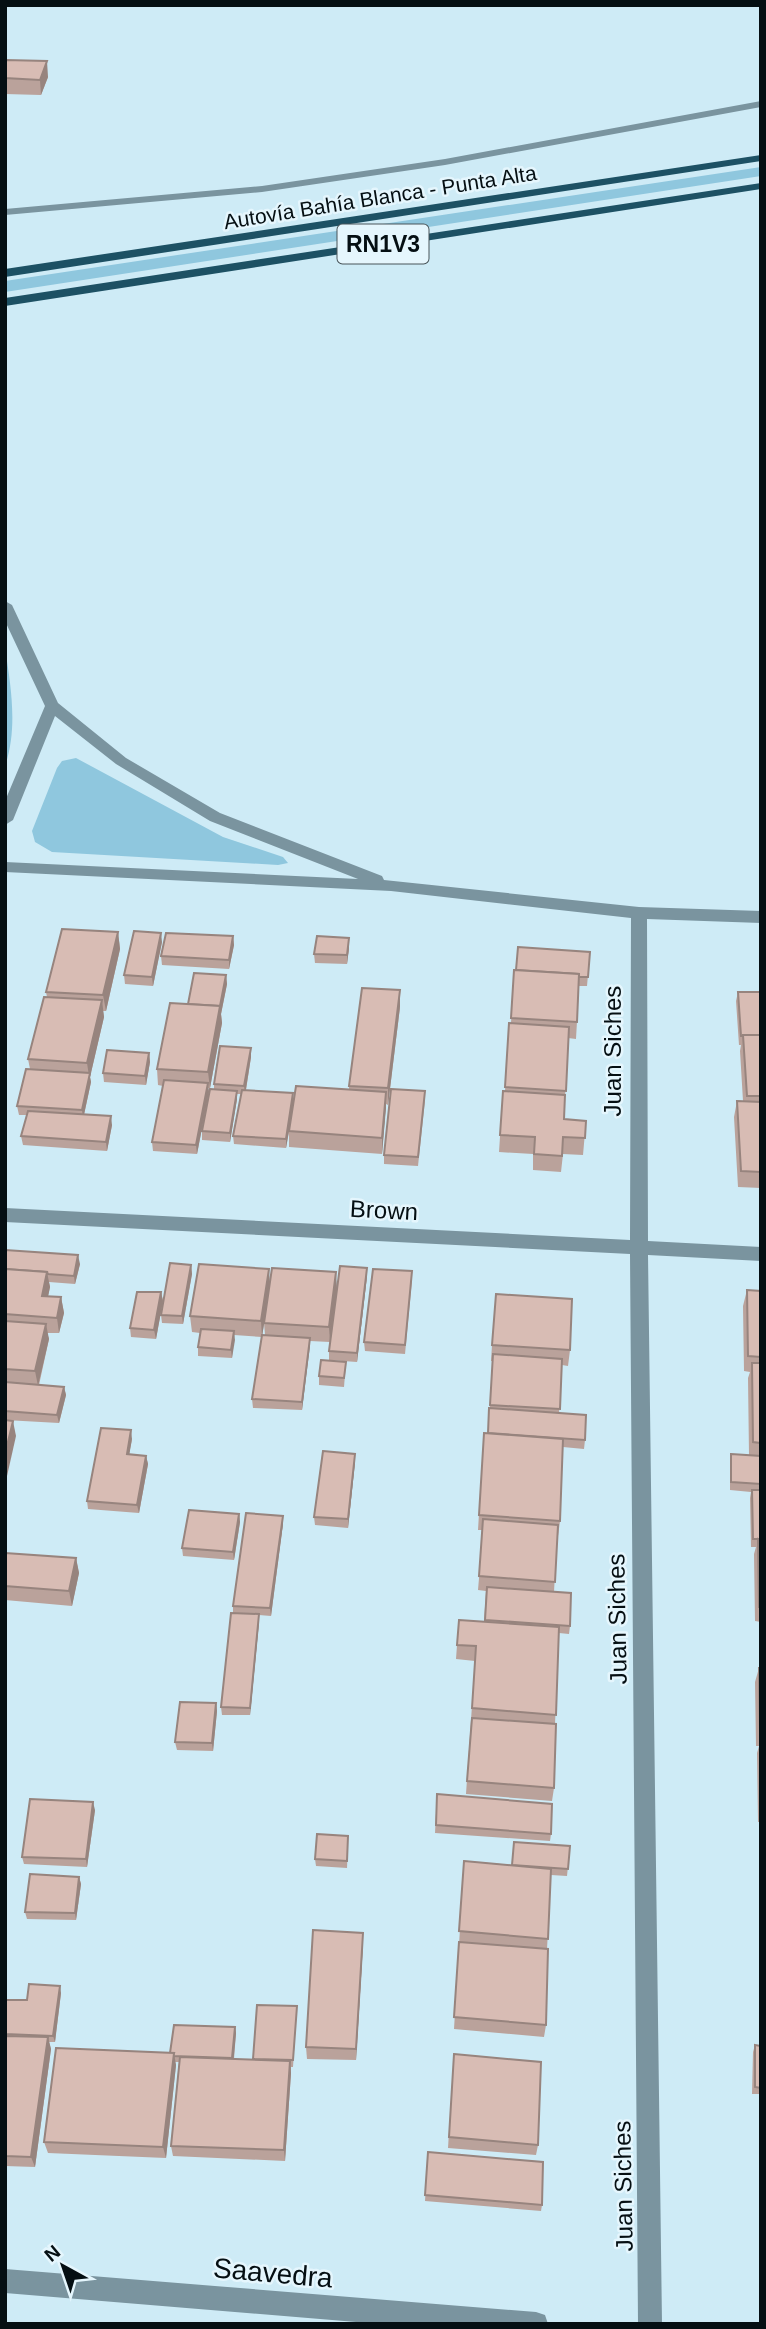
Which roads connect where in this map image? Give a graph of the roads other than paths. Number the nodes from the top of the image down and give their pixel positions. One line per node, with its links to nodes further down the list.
1 (761, 104): 4 (street)
2 (761, 158): 5 (main road, Autovía Bahía Blanca - Punta Alta / RN1V3)
3 (761, 186): 6 (main road, Autovía Bahía Blanca - Punta Alta / RN1V3)
4 (5, 212)
5 (5, 273)
6 (5, 302)
7 (5, 605): 8 (street)
8 (52, 706): 9 (street); 11 (street)
9 (5, 820)
10 (5, 867): 11 (street)
11 (391, 886): 12 (street)
12 (639, 913): 13 (street); 15 (street, Juan Siches)
13 (761, 917)
14 (5, 1215): 15 (street, Brown)
15 (639, 1248): 16 (street, Brown); 19 (street, Juan Siches)
16 (761, 1254)
17 (5, 2281): 18 (street, Saavedra)
18 (536, 2324)
19 (650, 2324)

